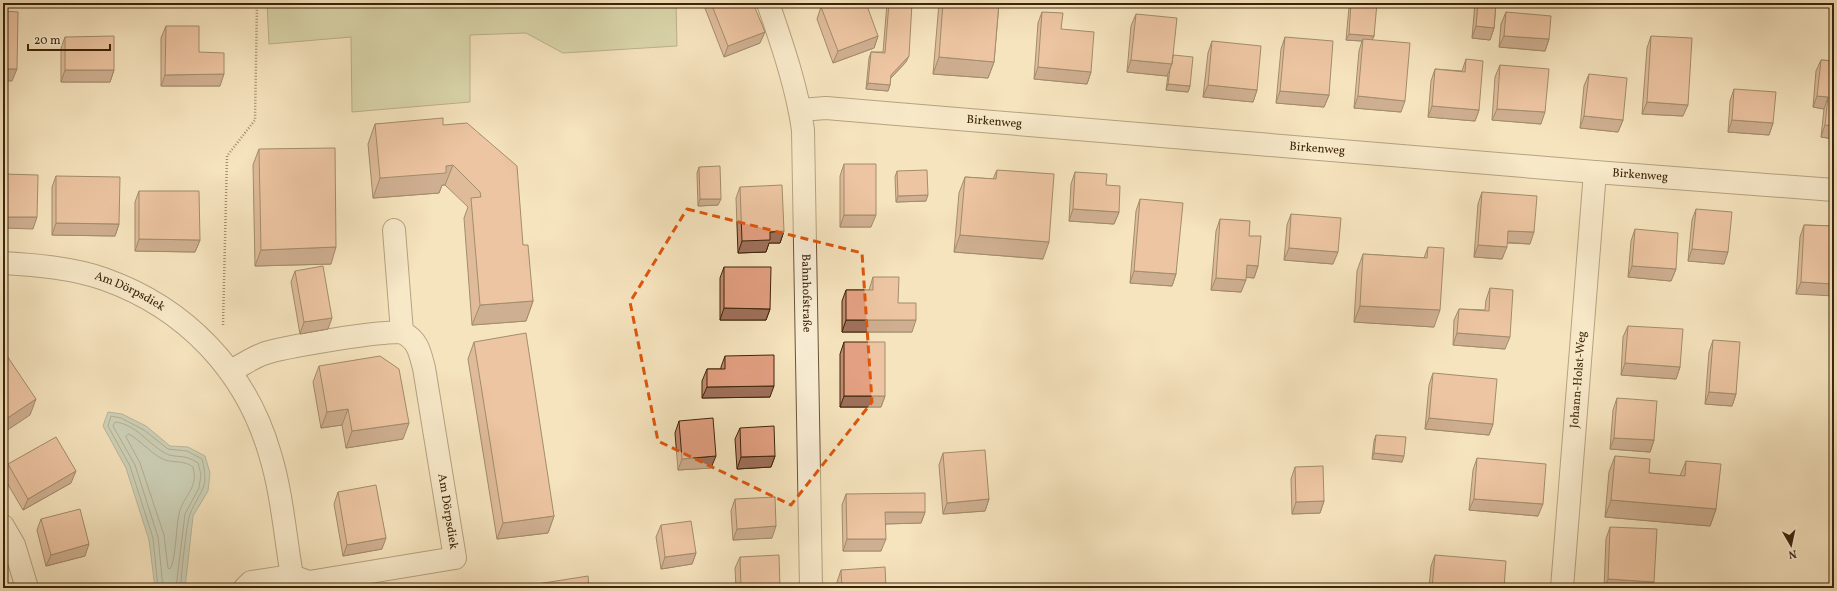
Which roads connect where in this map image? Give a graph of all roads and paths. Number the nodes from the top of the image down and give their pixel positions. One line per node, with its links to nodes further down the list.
1 (257, 3): 9 (path)
2 (768, 3): 3 (street, Bahnhofstraße)
3 (800, 110): 4 (street, Birkenweg); 15 (street, Bahnhofstraße)
4 (1595, 172): 5 (street, Birkenweg); 16 (street, Johann-Holst-Weg)
5 (1834, 190)
6 (394, 230): 8 (street)
7 (3, 263): 9 (street, Am Dörpsdiek)
8 (402, 332): 10 (street); 12 (street, Am Dörpsdiek)
9 (210, 346): 10 (street, Am Dörpsdiek)
10 (230, 371): 12 (street, Am Dörpsdiek)
11 (3, 526): 13 (street)
12 (292, 576): 14 (street, Am Dörpsdiek)
13 (27, 588)
14 (245, 588)
15 (810, 588)
16 (1562, 588)

